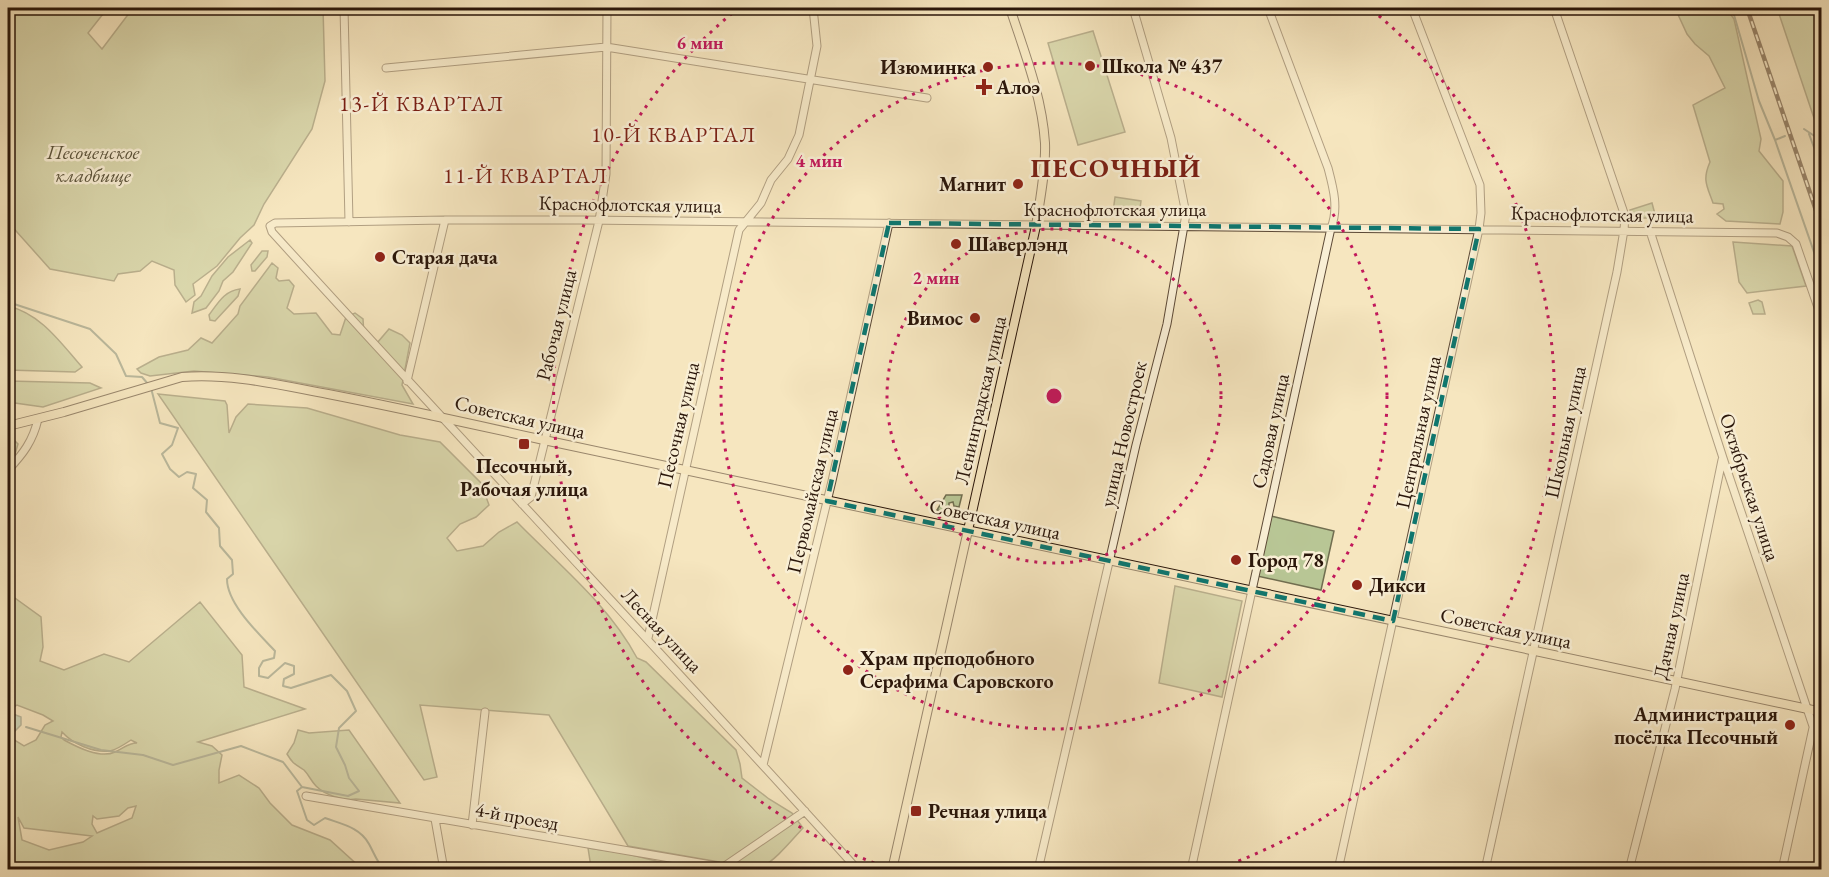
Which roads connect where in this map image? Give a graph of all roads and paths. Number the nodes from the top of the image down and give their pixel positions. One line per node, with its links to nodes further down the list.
1 (344, 8): 15 (street)
2 (607, 8): 9 (street, Рабочая улица)
3 (813, 8): 11 (street, Песочная улица)
4 (1010, 8): 19 (main road, Ленинградская улица)
5 (1133, 8): 20 (street, улица Новостроек)
6 (1268, 8): 21 (street, Садовая улица)
7 (1412, 8): 22 (street, Центральная улица)
8 (1554, 8): 23 (street, Школьная улица)
9 (606, 47): 10 (street); 11 (street); 14 (street, Рабочая улица)
10 (386, 68)
11 (811, 79): 12 (street); 16 (street, Песочная улица)
12 (927, 98)
13 (445, 220): 14 (street, Краснофлотская улица); 15 (street, Краснофлотская улица); 26 (street)
14 (599, 221): 16 (street, Краснофлотская улица); 30 (street, Рабочая улица)
15 (349, 222): 18 (street, Краснофлотская улица)
16 (747, 222): 17 (street, Краснофлотская улица); 32 (street, Песочная улица)
17 (890, 223): 19 (street, Краснофлотская улица); 34 (street, Первомайская улица)
18 (270, 226): 26 (street, Лесная улица)
19 (1036, 226): 20 (street, Краснофлотская улица); 36 (main road, Ленинградская улица)
20 (1183, 226): 21 (street, Краснофлотская улица); 37 (street, улица Новостроек)
21 (1332, 228): 22 (street, Краснофлотская улица); 38 (street, Садовая улица)
22 (1479, 229): 23 (street, Краснофлотская улица); 39 (street, Центральная улица)
23 (1624, 230): 24 (street, Краснофлотская улица); 41 (street, Школьная улица)
24 (1650, 231): 25 (street, Краснофлотская улица); 31 (street, Октябрьская улица)
25 (1821, 319)
26 (407, 381): 27 (street, Лесная улица)
27 (439, 416): 28 (main road, Советская улица); 30 (main road, Советская улица); 35 (street, Лесная улица)
28 (38, 419): 29 (main road, Советская улица); 33 (street)
29 (8, 426)
30 (544, 440): 32 (main road, Советская улица); 35 (street, Рабочая улица)
31 (1723, 458): 42 (street, Дачная улица); 43 (street, Октябрьская улица)
32 (685, 469): 34 (main road, Советская улица); 40 (street, Песочная улица)
33 (8, 470)
34 (827, 501): 36 (main road, Советская улица); 48 (street, Первомайская улица)
35 (522, 504): 40 (street, Лесная улица)
36 (968, 531): 37 (main road, Советская улица); 56 (main road, Ленинградская улица)
37 (1111, 560): 38 (main road, Советская улица); 57 (street, улица Новостроек)
38 (1252, 590): 39 (main road, Советская улица); 58 (street, Садовая улица)
39 (1393, 621): 41 (main road, Советская улица); 59 (street, Центральная улица)
40 (648, 638): 48 (street, Лесная улица)
41 (1534, 651): 42 (main road, Советская улица); 60 (street, Школьная улица)
42 (1677, 682): 43 (main road, Советская улица); 61 (street, Дачная улица)
43 (1806, 709): 45 (main road, Советская улица); 46 (street, Октябрьская улица)
44 (485, 712): 52 (street)
45 (1821, 712)
46 (1813, 727): 47 (street, Октябрьская улица); 62 (street)
47 (1821, 753)
48 (763, 765): 50 (street, Лесная улица)
49 (306, 796): 51 (street, 4-й проезд)
50 (805, 811): 53 (street); 55 (street, Лесная улица)
51 (435, 819): 52 (street, 4-й проезд); 54 (street)
52 (472, 825): 53 (street, 4-й проезд)
53 (721, 868)
54 (444, 870)
55 (858, 870)
56 (892, 870)
57 (1038, 870)
58 (1191, 870)
59 (1338, 870)
60 (1485, 870)
61 (1629, 870)
62 (1782, 870)

